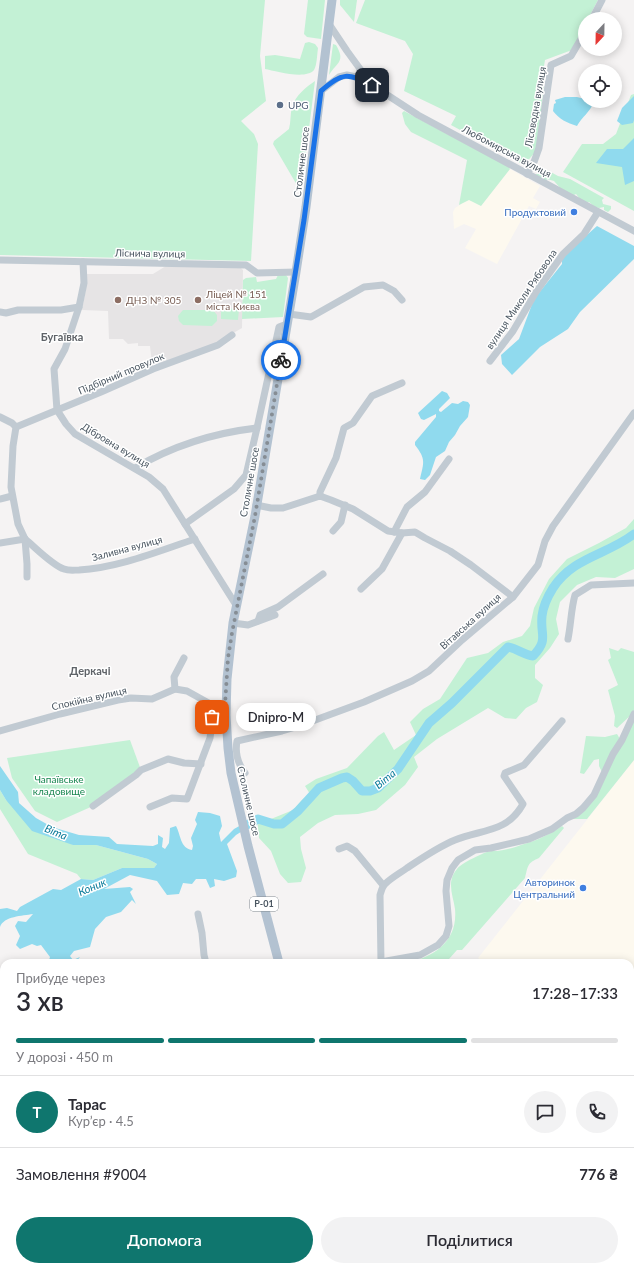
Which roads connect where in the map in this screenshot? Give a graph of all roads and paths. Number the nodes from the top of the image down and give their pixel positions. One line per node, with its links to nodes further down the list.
1 (332, 0): 4 (main road, Столичне шосе / Р-01)
2 (602, 0): 3 (street)
3 (596, 12)
4 (329, 24): 6 (street, Любомирська вулиця); 7 (main road, Столичне шосе / Р-01)
5 (578, 44): 8 (street, Лісоводна вулиця)
6 (372, 85): 7 (street, Любомирська вулиця); 8 (street, Любомирська вулиця)
7 (321, 91): 13 (main road, Столичне шосе / Р-01)
8 (527, 174): 9 (street, Любомирська вулиця)
9 (598, 212): 10 (street, Любомирська вулиця); 20 (street, вулиця Миколи Рябовола)
10 (634, 231)
11 (0, 260): 12 (street, Ліснича вулиця)
12 (83, 262): 13 (street, Ліснича вулиця); 15 (street)
13 (296, 272): 17 (main road, Столичне шосе / Р-01)
14 (402, 300): 17 (street)
15 (79, 307): 16 (street); 22 (street)
16 (0, 312)
17 (289, 314): 18 (main road, Столичне шосе / Р-01)
18 (287, 324): 26 (street); 32 (main road, Столичне шосе / Р-01)
19 (232, 335): 22 (street, Підбірний провулок)
20 (490, 361)
21 (402, 383): 30 (street)
22 (57, 410): 25 (street, Підбірний провулок); 28 (street, Дібровна вулиця)
23 (634, 413): 45 (street, Вітавська вулиця)
24 (0, 417): 25 (street)
25 (16, 427): 29 (street)
26 (257, 428): 28 (street); 34 (street)
27 (448, 459): 36 (street)
28 (135, 468): 34 (street, Дібровна вулиця)
29 (12, 496): 31 (street); 38 (street)
30 (320, 496): 32 (street); 33 (street)
31 (0, 499)
32 (256, 505): 46 (main road, Столичне шосе / Р-01)
33 (345, 505): 35 (street); 36 (street)
34 (185, 524): 39 (street, Дібровна вулиця)
35 (333, 531)
36 (394, 532): 37 (street)
37 (402, 533): 44 (street); 45 (street)
38 (25, 539): 39 (street, Заливна вулиця); 40 (street); 42 (street)
39 (195, 539): 46 (street, Дібровна вулиця)
40 (0, 544)
41 (323, 574): 48 (street)
42 (27, 576)
43 (634, 583): 50 (street)
44 (361, 589)
45 (513, 596): 59 (street, Вітавська вулиця)
46 (236, 605): 49 (main road, Столичне шосе / Р-01)
47 (274, 615): 48 (street)
48 (258, 621): 49 (street)
49 (233, 623): 53 (main road, Столичне шосе / Р-01)
50 (568, 639)
51 (184, 658): 52 (street)
52 (175, 689): 54 (street); 57 (street, Спокійна вулиця)
53 (225, 705): 54 (street); 66 (main road, Столичне шосе / Р-01)
54 (214, 706): 58 (street)
55 (634, 714): 68 (street)
56 (562, 721): 63 (street)
57 (0, 731)
58 (201, 764): 60 (street); 61 (street)
59 (245, 773)
60 (93, 806)
61 (150, 807)
62 (339, 849): 63 (street)
63 (383, 885): 67 (street)
64 (198, 914): 65 (street)
65 (205, 959)
66 (278, 959)
67 (381, 959)
68 (398, 959)

